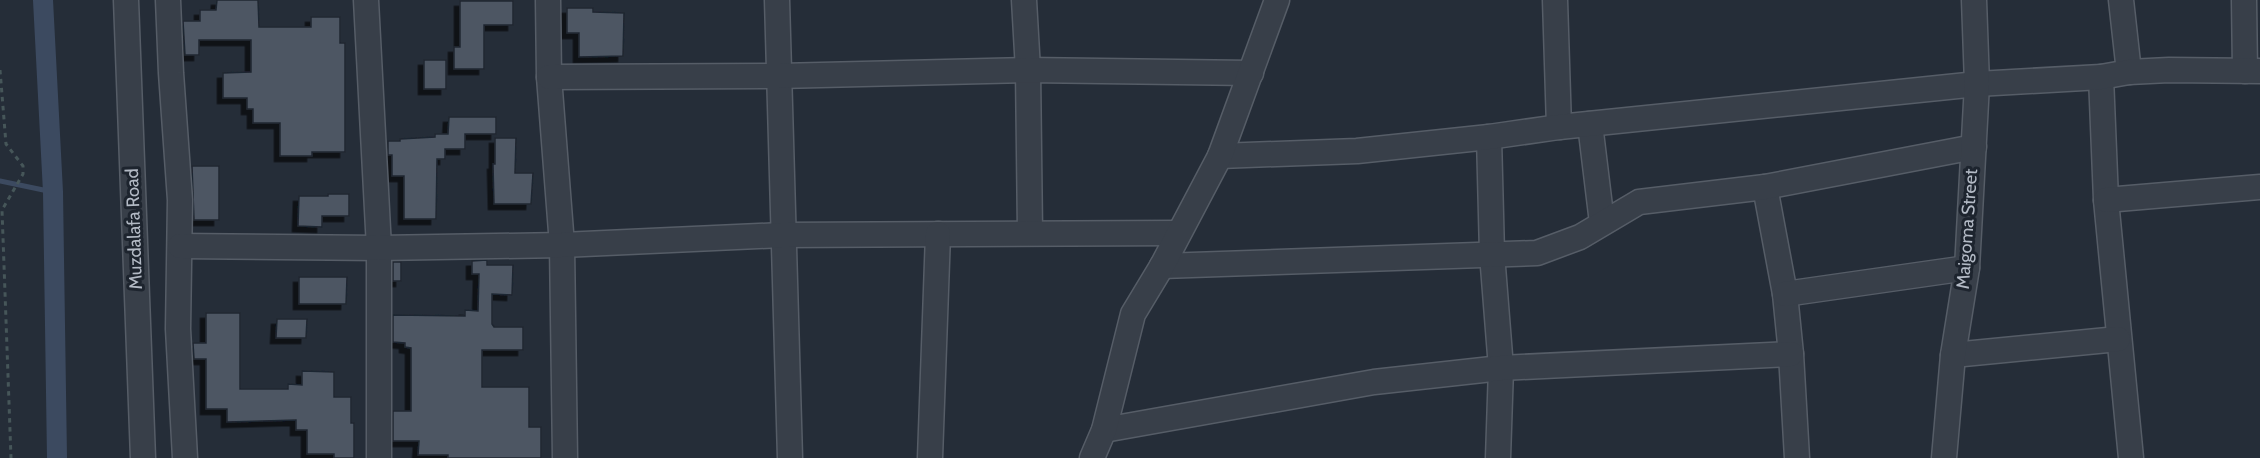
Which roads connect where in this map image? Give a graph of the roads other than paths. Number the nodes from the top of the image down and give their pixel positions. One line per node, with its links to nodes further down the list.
1 (126, 0): 45 (street, Muzdalafa Road)
2 (168, 0): 34 (street)
3 (366, 0): 35 (street)
4 (548, 0): 17 (street)
5 (777, 0): 16 (street)
6 (1024, 0): 12 (street)
7 (1277, 0): 15 (street)
8 (1555, 0): 21 (street)
9 (1974, 0): 19 (street, Maigoma Street)
10 (2121, 0): 14 (street)
11 (2244, 0): 13 (street)
12 (1028, 70): 15 (street); 16 (street); 29 (street)
13 (2253, 71): 14 (street)
14 (2129, 72): 18 (street)
15 (1251, 73): 24 (street)
16 (779, 76): 17 (street); 32 (street)
17 (549, 77): 33 (street)
18 (2102, 77): 19 (street); 27 (street)
19 (1977, 84): 20 (street); 23 (street, Maigoma Street)
20 (1590, 124): 21 (street); 28 (street)
21 (1559, 127): 22 (street)
22 (1489, 137): 24 (street); 36 (street)
23 (1974, 147): 25 (street); 38 (street, Maigoma Street)
24 (1220, 156): 30 (street)
25 (1765, 187): 28 (street); 39 (street)
26 (2260, 187): 27 (street)
27 (2106, 200): 40 (street)
28 (1602, 223): 36 (street)
29 (1030, 233): 30 (street); 31 (street)
30 (1178, 233): 37 (street)
31 (938, 234): 32 (street); 50 (street)
32 (782, 236): 33 (street); 49 (street)
33 (562, 244): 35 (street); 48 (street)
34 (180, 246): 35 (street); 46 (street)
35 (379, 248): 47 (street)
36 (1492, 254): 37 (street); 43 (street)
37 (1162, 266): 44 (street)
38 (1967, 268): 39 (street); 42 (street, Maigoma Street)
39 (1785, 294): 41 (street)
40 (2118, 339): 42 (street); 55 (street)
41 (1791, 354): 43 (street); 53 (street)
42 (1953, 355): 54 (street, Maigoma Street)
43 (1501, 368): 44 (street); 52 (street)
44 (1104, 430): 51 (street)
45 (143, 458)
46 (185, 458)
47 (379, 458)
48 (565, 458)
49 (790, 458)
50 (930, 458)
51 (1092, 458)
52 (1498, 458)
53 (1797, 458)
54 (1944, 458)
55 (2131, 458)

